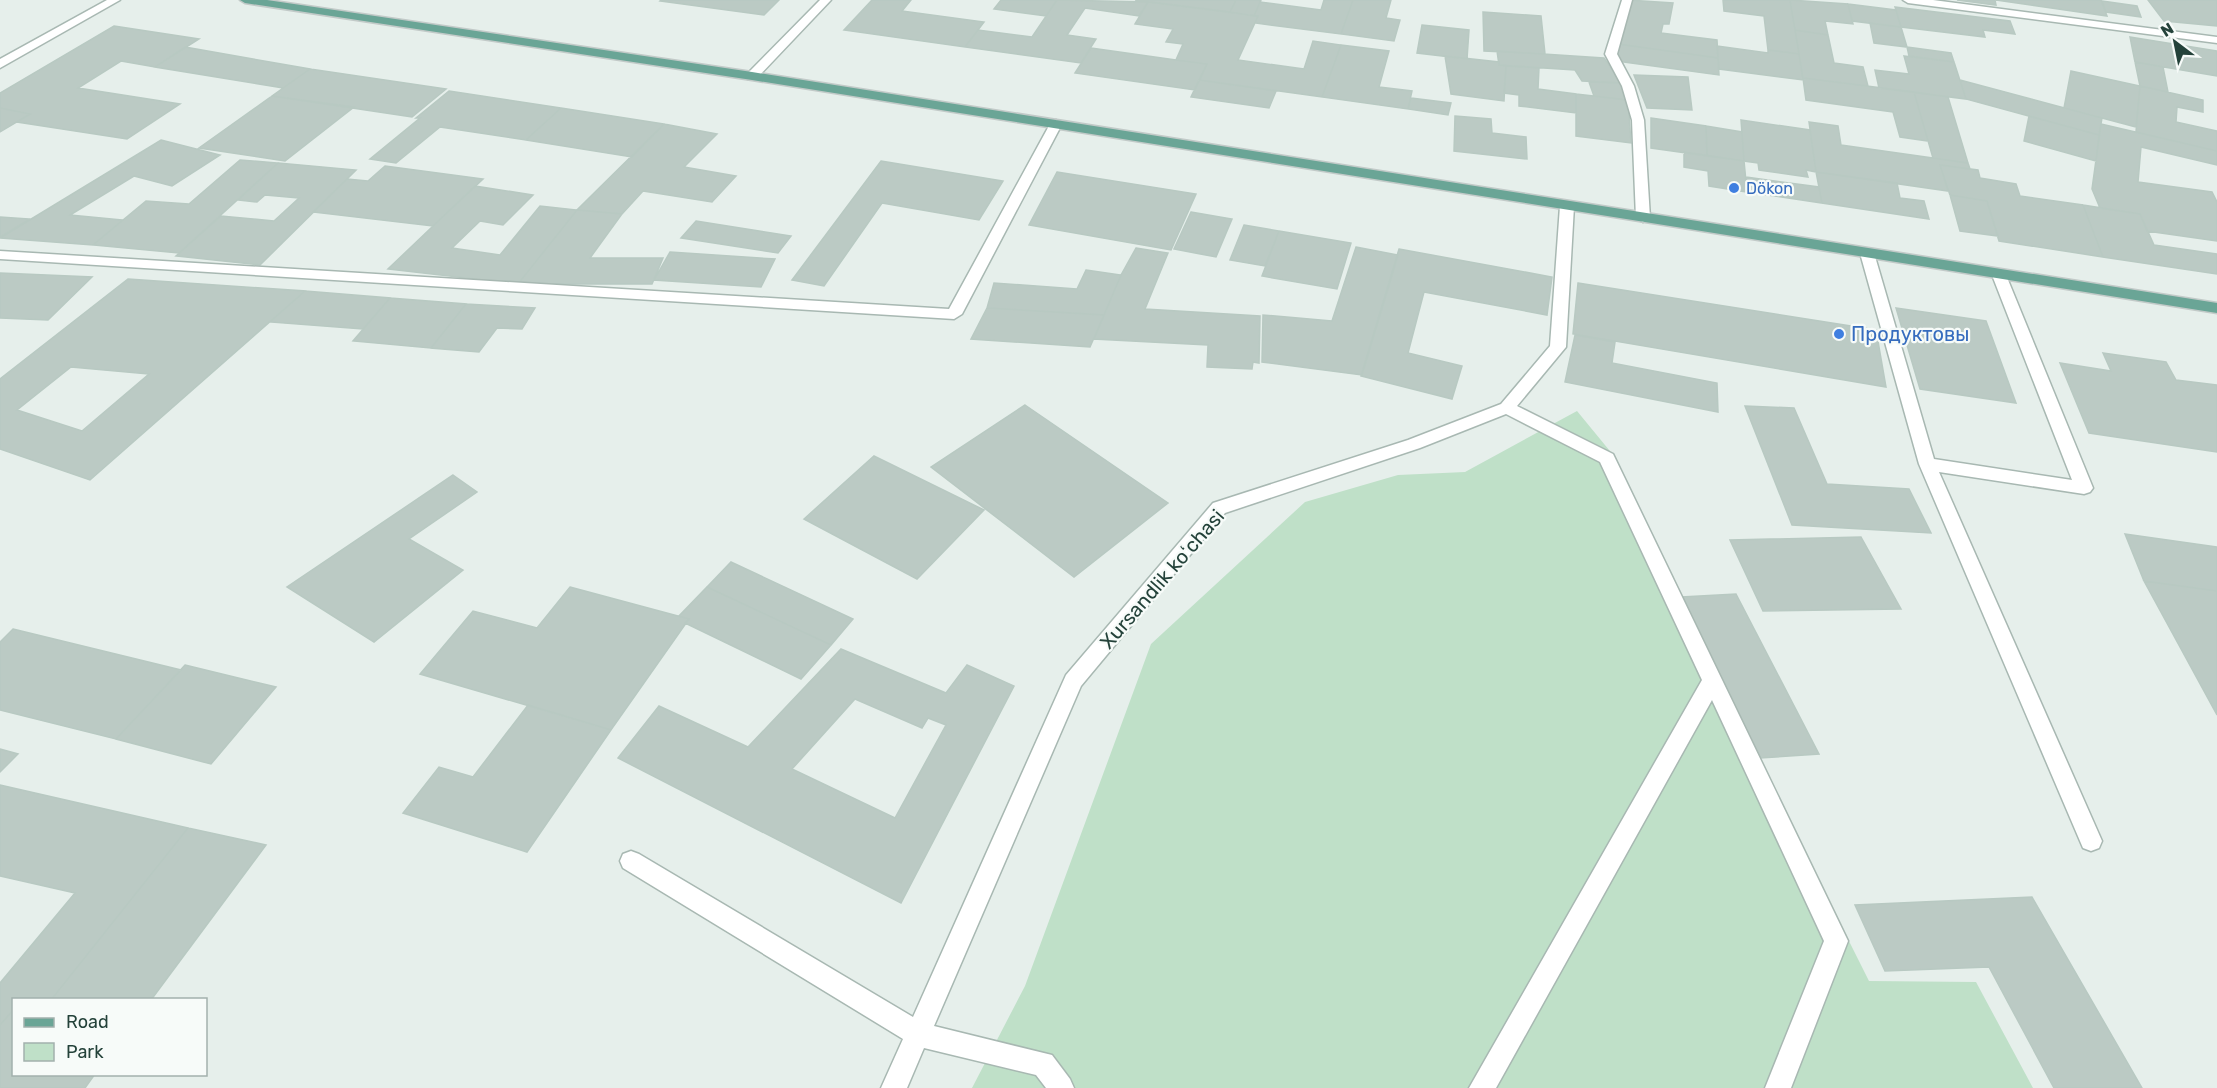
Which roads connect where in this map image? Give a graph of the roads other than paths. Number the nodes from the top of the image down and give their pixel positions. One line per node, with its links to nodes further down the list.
1 (115, 0): 7 (street)
2 (245, 0): 8 (main road)
3 (826, 0): 8 (street)
4 (1627, 0): 11 (street)
5 (1908, 0): 6 (street)
6 (2217, 40)
7 (0, 64)
8 (752, 76): 9 (main road)
9 (1056, 124): 10 (main road); 13 (street)
10 (1567, 206): 11 (main road); 16 (street, Xursandlik koʻchasi)
11 (1643, 218): 12 (main road)
12 (1867, 253): 14 (main road); 17 (street)
13 (0, 255)
14 (1999, 275): 15 (main road); 17 (street)
15 (2217, 308)
16 (1508, 408): 18 (street); 21 (street, Xursandlik koʻchasi)
17 (1927, 464): 19 (street)
18 (1712, 681): 24 (street); 25 (street)
19 (2091, 841)
20 (631, 861): 21 (street)
21 (918, 1034): 22 (street, Xursandlik koʻchasi); 23 (street)
22 (894, 1088)
23 (1061, 1088)
24 (1482, 1088)
25 (1778, 1088)

